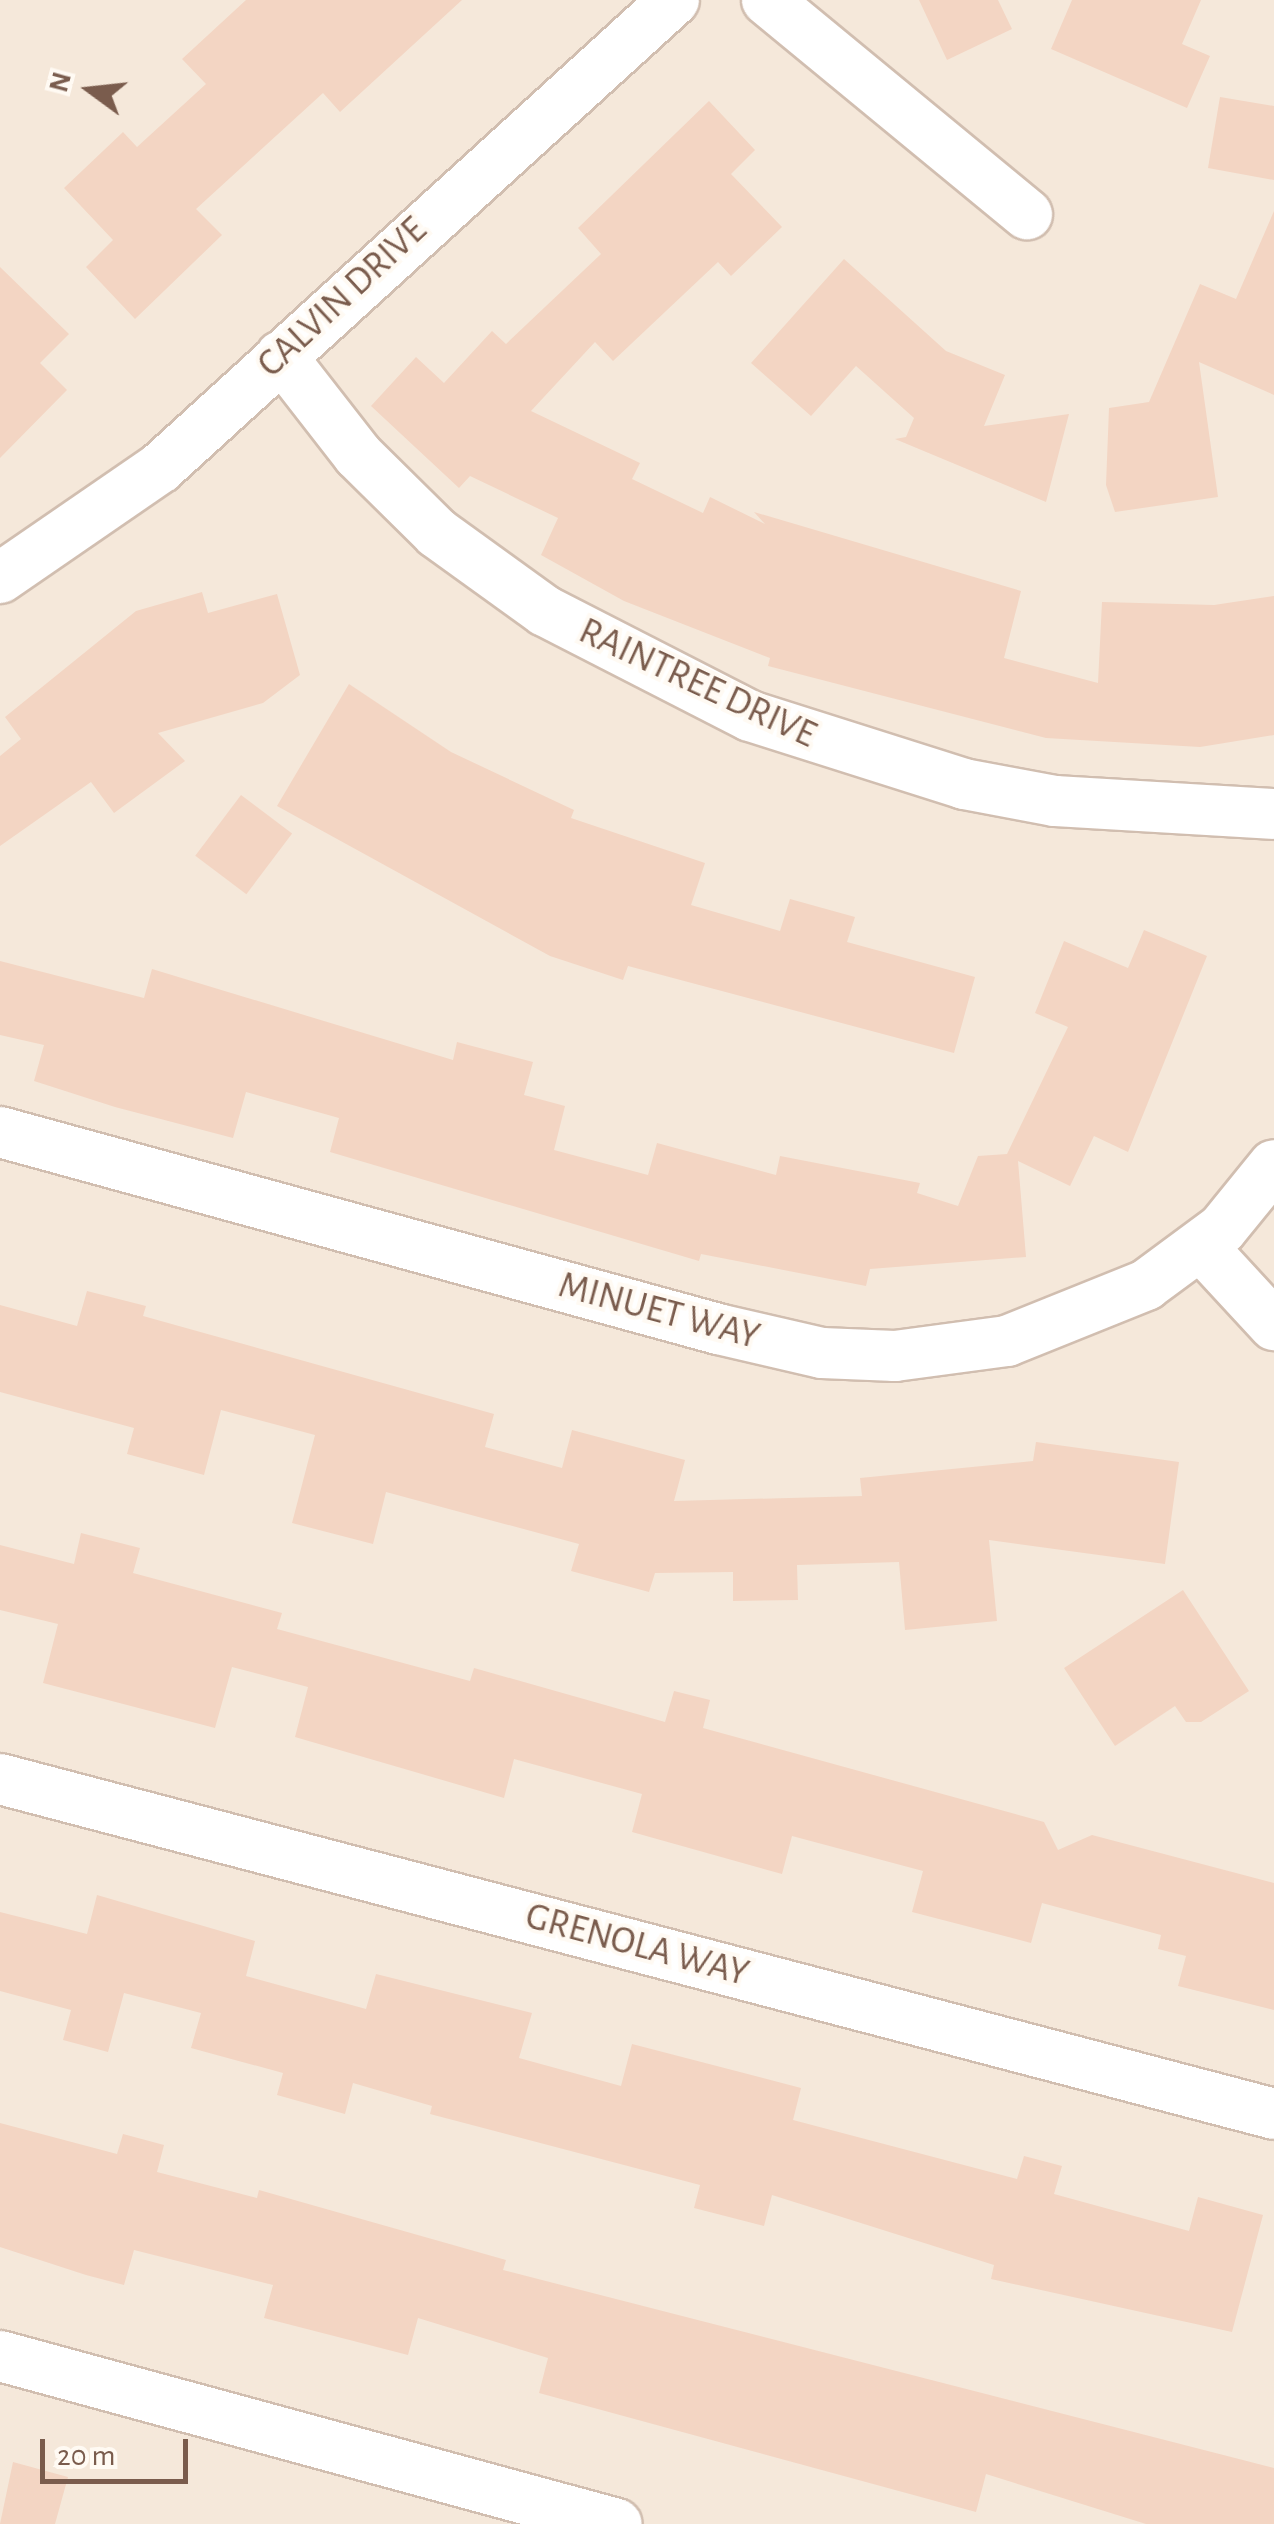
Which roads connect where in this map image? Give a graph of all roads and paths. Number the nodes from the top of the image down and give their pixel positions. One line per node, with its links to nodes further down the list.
1 (674, 0): 4 (street, CALVIN DRIVE)
2 (768, 0): 3 (street)
3 (1027, 214)
4 (281, 356): 5 (street, CALVIN DRIVE); 6 (street, RAINTREE DRIVE)
5 (0, 578)
6 (1274, 814)
7 (0, 1132): 9 (street, MINUET WAY)
8 (1274, 1164): 9 (street, MINUET WAY)
9 (1202, 1246): 10 (street)
10 (1274, 1324)
11 (0, 1779): 12 (street, GRENOLA WAY)
12 (1274, 2114)
13 (0, 2356): 14 (street)
14 (617, 2524)

